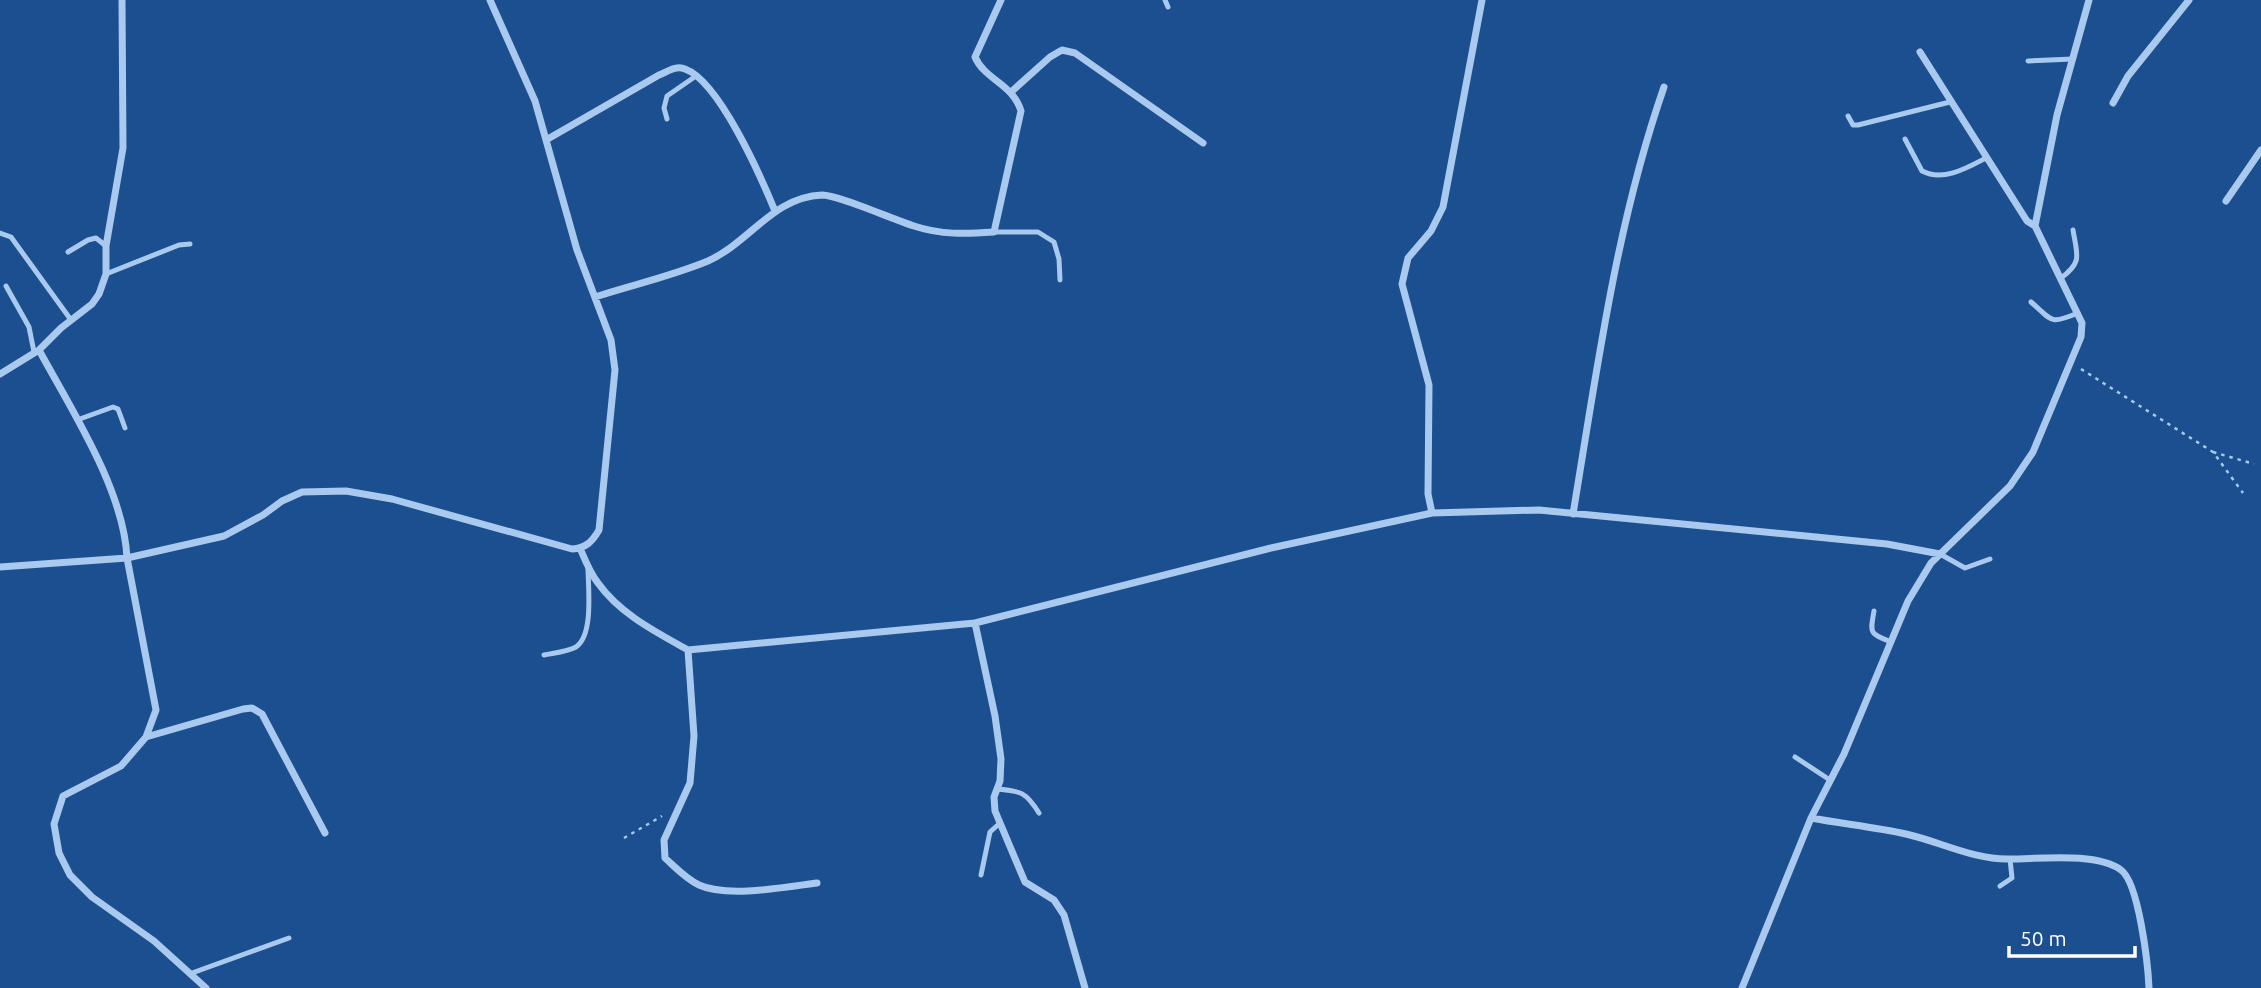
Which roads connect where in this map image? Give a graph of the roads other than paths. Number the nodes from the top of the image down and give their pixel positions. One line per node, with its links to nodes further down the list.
1 (122, 0): 33 (street)
2 (490, 0): 20 (street)
3 (1001, 0): 14 (street)
4 (1165, 0): 8 (lane)
5 (1482, 0): 47 (street)
6 (2089, 0): 10 (street)
7 (2189, 0): 16 (street)
8 (1168, 7)
9 (1920, 52): 15 (street)
10 (2073, 59): 11 (lane); 28 (street)
11 (2028, 61)
12 (696, 76): 18 (lane); 20 (street); 27 (street)
13 (1664, 87): 48 (street)
14 (1011, 92): 21 (street); 30 (street)
15 (1950, 102): 17 (lane); 23 (street)
16 (2113, 103)
17 (1848, 116)
18 (667, 118)
19 (1905, 139): 23 (lane)
20 (546, 140): 39 (street)
21 (1203, 143)
22 (2261, 150): 24 (street)
23 (1986, 158): 28 (street)
24 (2254, 161): 25 (lane); 26 (street)
25 (2261, 166)
26 (2226, 201)
27 (775, 211): 30 (street); 39 (street)
28 (2035, 226): 36 (street)
29 (2073, 230): 36 (lane)
30 (994, 232): 37 (lane)
31 (0, 233): 42 (lane)
32 (190, 244): 35 (lane)
33 (106, 246): 34 (lane); 35 (street)
34 (68, 252)
35 (106, 274): 42 (street)
36 (2061, 278): 41 (street)
37 (1060, 280)
38 (6, 286): 43 (lane)
39 (595, 297): 49 (street)
40 (2031, 302): 41 (lane)
41 (2078, 313): 50 (street)
42 (71, 320): 43 (street)
43 (36, 351): 44 (street); 45 (street)
44 (0, 374)
45 (77, 421): 46 (lane); 51 (street)
46 (125, 428)
47 (1432, 513): 48 (street); 56 (street)
48 (1573, 514): 50 (street)
49 (580, 548): 51 (street); 53 (street)
50 (1940, 554): 52 (lane); 57 (street)
51 (127, 558): 54 (street); 60 (street)
52 (1990, 559)
53 (587, 564): 58 (street); 59 (lane)
54 (0, 567)
55 (1874, 611): 57 (lane)
56 (975, 623): 58 (street); 63 (street)
57 (1891, 642): 62 (street)
58 (688, 650): 70 (street)
59 (544, 655)
60 (146, 737): 67 (street); 73 (street)
61 (1795, 757): 62 (lane)
62 (1830, 780): 65 (street)
63 (997, 789): 64 (lane); 66 (street)
64 (1039, 813)
65 (1811, 818): 68 (street); 76 (street)
66 (1000, 823): 69 (lane); 75 (street)
67 (325, 833)
68 (2010, 859): 71 (lane); 77 (street)
69 (981, 875)
70 (817, 883)
71 (2000, 886)
72 (289, 938): 73 (lane)
73 (192, 973): 74 (street)
74 (206, 988)
75 (1085, 988)
76 (1742, 988)
77 (2149, 988)

